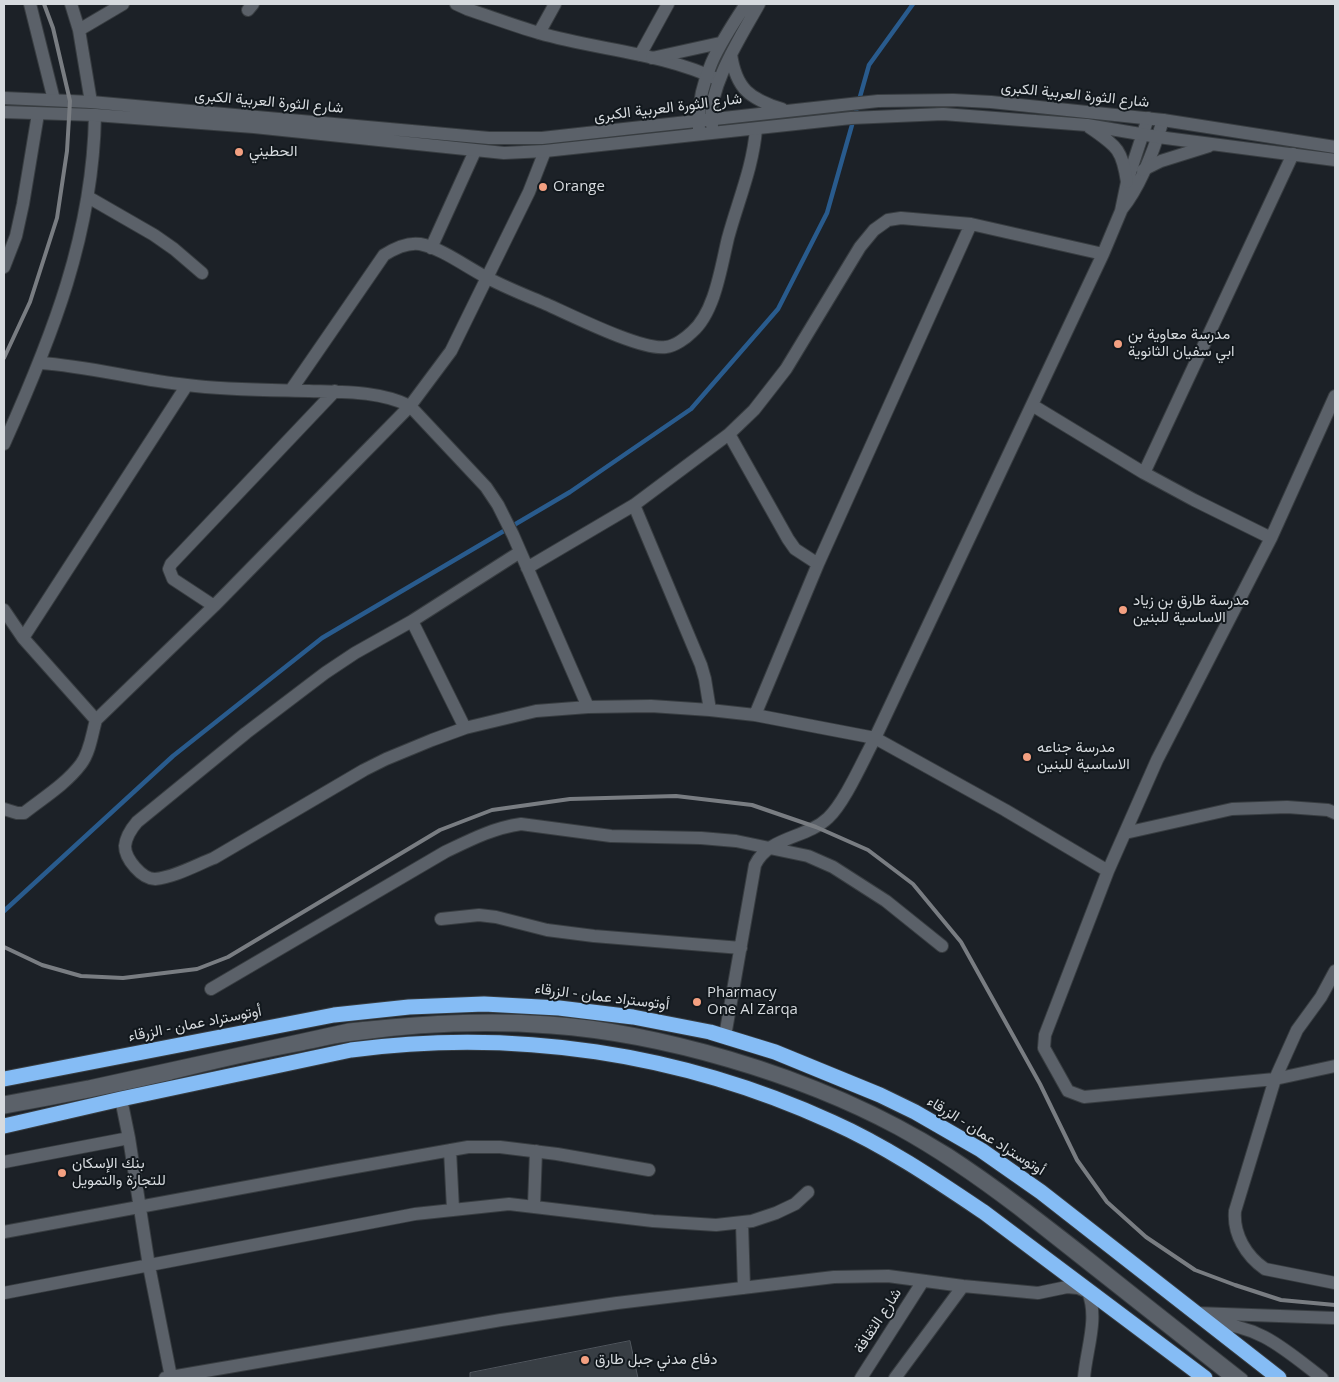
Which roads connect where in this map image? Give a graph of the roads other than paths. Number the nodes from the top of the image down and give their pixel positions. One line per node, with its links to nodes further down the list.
1 (30, 4): 17 (street)
2 (71, 4): 9 (street)
3 (123, 4): 9 (street)
4 (555, 4): 10 (street)
5 (668, 4): 13 (street)
6 (746, 4): 11 (street)
7 (759, 4): 12 (street)
8 (464, 5): 10 (street)
9 (79, 30): 18 (street)
10 (540, 33): 13 (street)
11 (720, 43): 13 (street); 14 (street)
12 (731, 54): 15 (street); 19 (street)
13 (646, 57): 14 (street)
14 (706, 74): 15 (street); 24 (street)
15 (719, 80): 24 (street)
16 (4, 98): 17 (street, شارع الثورة العربية الكبرى)
17 (54, 100): 18 (street, شارع الثورة العربية الكبرى)
18 (91, 102): 24 (street, شارع الثورة العربية الكبرى)
19 (787, 110): 23 (street, شارع الثورة العربية الكبرى); 24 (street, شارع الثورة العربية الكبرى)
20 (4, 112): 21 (street, شارع الثورة العربية الكبرى)
21 (38, 114): 22 (street, شارع الثورة العربية الكبرى); 45 (street)
22 (96, 116): 34 (street, شارع الثورة العربية الكبرى); 40 (street)
23 (1148, 118): 25 (street, شارع الثورة العربية الكبرى); 29 (street)
24 (705, 120): 28 (street); 30 (street)
25 (1163, 120): 31 (street); 33 (street, شارع الثورة العربية الكبرى)
26 (1087, 125): 27 (street, شارع الثورة العربية الكبرى); 29 (street, شارع الثورة العربية الكبرى); 39 (street)
27 (756, 129): 28 (street, شارع الثورة العربية الكبرى); 47 (street)
28 (713, 132): 30 (street, شارع الثورة العربية الكبرى)
29 (1144, 134): 31 (street, شارع الثورة العربية الكبرى); 39 (street)
30 (699, 135): 35 (street, شارع الثورة العربية الكبرى)
31 (1158, 137): 32 (street, شارع الثورة العربية الكبرى); 38 (street)
32 (1213, 144): 36 (street, شارع الثورة العربية الكبرى); 38 (street)
33 (1335, 147)
34 (475, 151): 35 (street, شارع الثورة العربية الكبرى); 43 (street)
35 (545, 151): 47 (street)
36 (1292, 154): 37 (street, شارع الثورة العربية الكبرى); 57 (street)
37 (1335, 160)
38 (1143, 170): 41 (street)
39 (1127, 182): 41 (street)
40 (88, 197): 46 (street); 48 (street)
41 (1121, 211): 44 (street)
42 (971, 224): 44 (street); 55 (street); 61 (street)
43 (431, 248): 47 (street); 50 (street)
44 (1103, 254): 53 (street)
45 (4, 267)
46 (202, 273)
47 (486, 277): 54 (street)
48 (40, 364): 49 (street); 56 (street)
49 (187, 385): 50 (street); 67 (street)
50 (291, 390): 51 (street)
51 (335, 392): 54 (street); 63 (street)
52 (1335, 400): 59 (street)
53 (1032, 405): 57 (street); 73 (street)
54 (410, 406): 60 (street); 63 (street)
55 (729, 434): 58 (street); 61 (street)
56 (4, 444)
57 (1144, 473): 59 (street)
58 (634, 505): 62 (street); 69 (street)
59 (1271, 538): 76 (street)
60 (520, 552): 62 (street); 65 (street)
61 (818, 564): 70 (street)
62 (527, 568): 68 (street)
63 (214, 606): 71 (street)
64 (6, 615): 66 (street); 67 (street)
65 (412, 621): 72 (street); 72 (street)
66 (4, 634)
67 (23, 638): 71 (street)
68 (588, 707): 69 (street); 72 (street)
69 (710, 710): 70 (street)
70 (755, 715): 73 (street)
71 (96, 720): 74 (street)
72 (466, 728)
73 (875, 738): 77 (street); 78 (street)
74 (4, 810)
75 (1335, 813): 76 (street)
76 (1125, 833): 78 (street)
77 (769, 848): 80 (street); 81 (street); 83 (street)
78 (1108, 871): 87 (street)
79 (441, 919): 81 (street)
80 (942, 946)
81 (741, 948): 84 (street)
82 (1335, 971): 87 (street)
83 (211, 989)
84 (725, 1036): 86 (highway, أوتوستراد عمان - الزرقاء); 110 (highway, أوتوستراد عمان - الزرقاء)
85 (1335, 1066): 87 (street)
86 (4, 1079)
87 (1275, 1079): 105 (street)
88 (121, 1099): 91 (highway); 92 (street); 108 (highway)
89 (4, 1101): 119 (lane)
90 (4, 1109): 118 (lane)
91 (4, 1126)
92 (130, 1138): 95 (street); 99 (street)
93 (450, 1150): 94 (street); 99 (street); 100 (street)
94 (536, 1152): 96 (street); 98 (street)
95 (4, 1162)
96 (649, 1170)
97 (808, 1192): 101 (street)
98 (534, 1205): 100 (street); 101 (street)
99 (139, 1207): 102 (street); 103 (street)
100 (453, 1209): 103 (street)
101 (742, 1223): 107 (street)
102 (4, 1232)
103 (148, 1266): 109 (street); 113 (street)
104 (923, 1281): 106 (street); 107 (street); 114 (street, شارع الثقافة)
105 (1335, 1283)
106 (963, 1286): 108 (street); 115 (street)
107 (744, 1288): 113 (street)
108 (1088, 1292): 116 (street); 117 (highway)
109 (4, 1293)
110 (1196, 1313): 111 (street); 112 (highway, أوتوستراد عمان - الزرقاء)
111 (1335, 1318)
112 (1210, 1324): 120 (highway, أوتوستراد عمان - الزرقاء); 121 (street)
113 (168, 1378)
114 (861, 1378)
115 (895, 1378)
116 (1084, 1378)
117 (1205, 1378)
118 (1230, 1378)
119 (1243, 1378)
120 (1279, 1378)
121 (1322, 1378)

